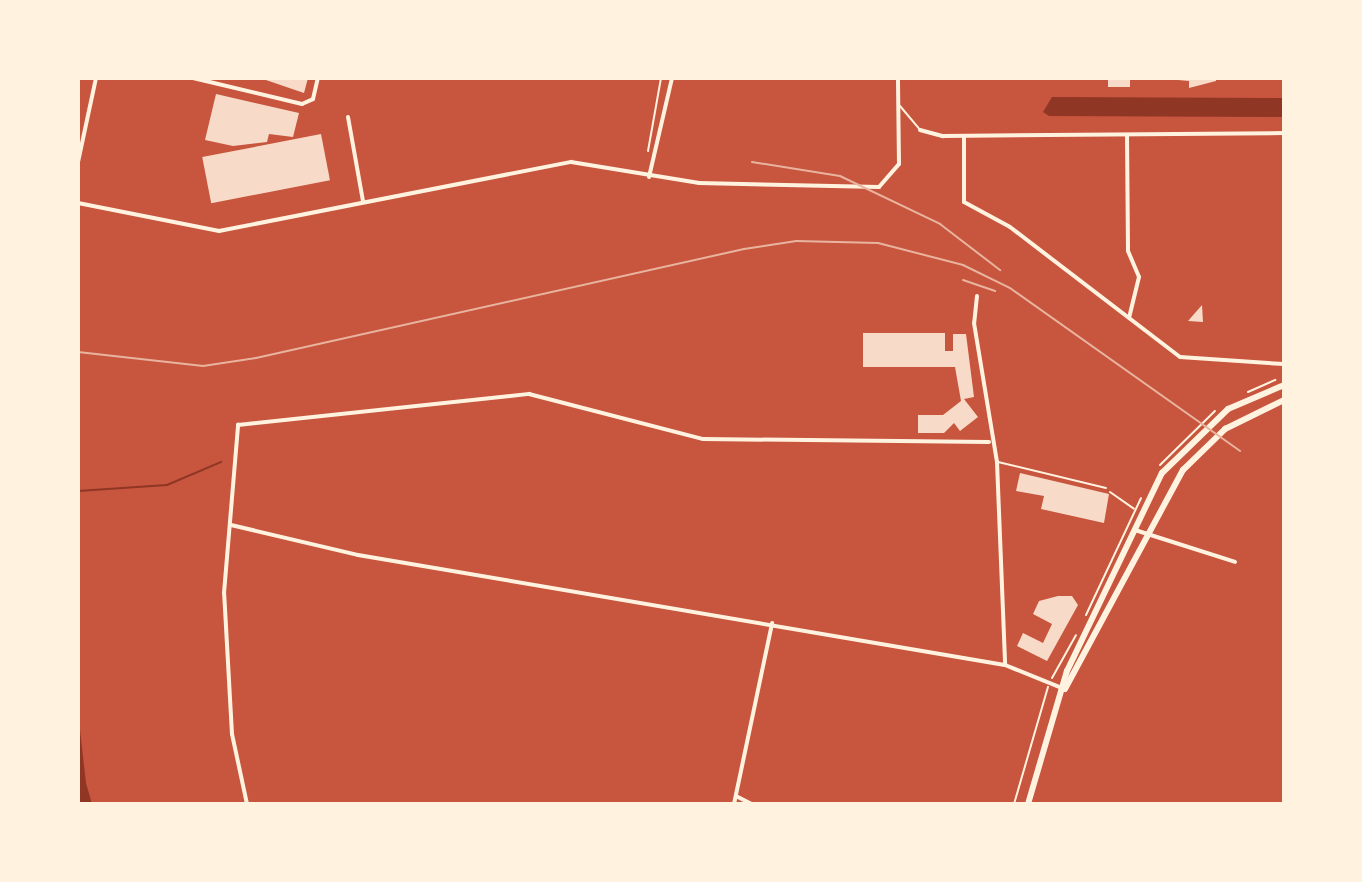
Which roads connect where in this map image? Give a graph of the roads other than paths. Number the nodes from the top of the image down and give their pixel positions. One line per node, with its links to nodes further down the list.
1 (96, 78): 12 (street)
2 (193, 78): 3 (street)
3 (318, 78)
4 (672, 78): 13 (street)
5 (898, 78): 6 (street)
6 (899, 105): 8 (lane); 13 (street)
7 (348, 117): 14 (street)
8 (920, 130): 11 (street)
9 (1284, 133): 10 (street)
10 (1127, 135): 11 (street); 17 (street)
11 (964, 136): 17 (street)
12 (78, 162)
13 (649, 177): 14 (street)
14 (363, 201): 15 (street)
15 (78, 203)
16 (977, 296): 21 (street)
17 (1129, 318): 18 (street)
18 (1284, 364)
19 (1284, 385): 25 (main road)
20 (1284, 400): 26 (main road)
21 (989, 442): 22 (street); 24 (street)
22 (997, 462): 23 (lane); 29 (street)
23 (1106, 488)
24 (231, 525): 28 (street); 32 (street)
25 (1133, 529): 26 (street); 30 (main road)
26 (1144, 534): 27 (street); 30 (main road)
27 (1235, 562)
28 (772, 623): 29 (street); 31 (street)
29 (1005, 665): 30 (street)
30 (1065, 689): 35 (main road)
31 (736, 796): 33 (street); 34 (street)
32 (247, 804)
33 (734, 804)
34 (752, 804)
35 (1028, 804)

